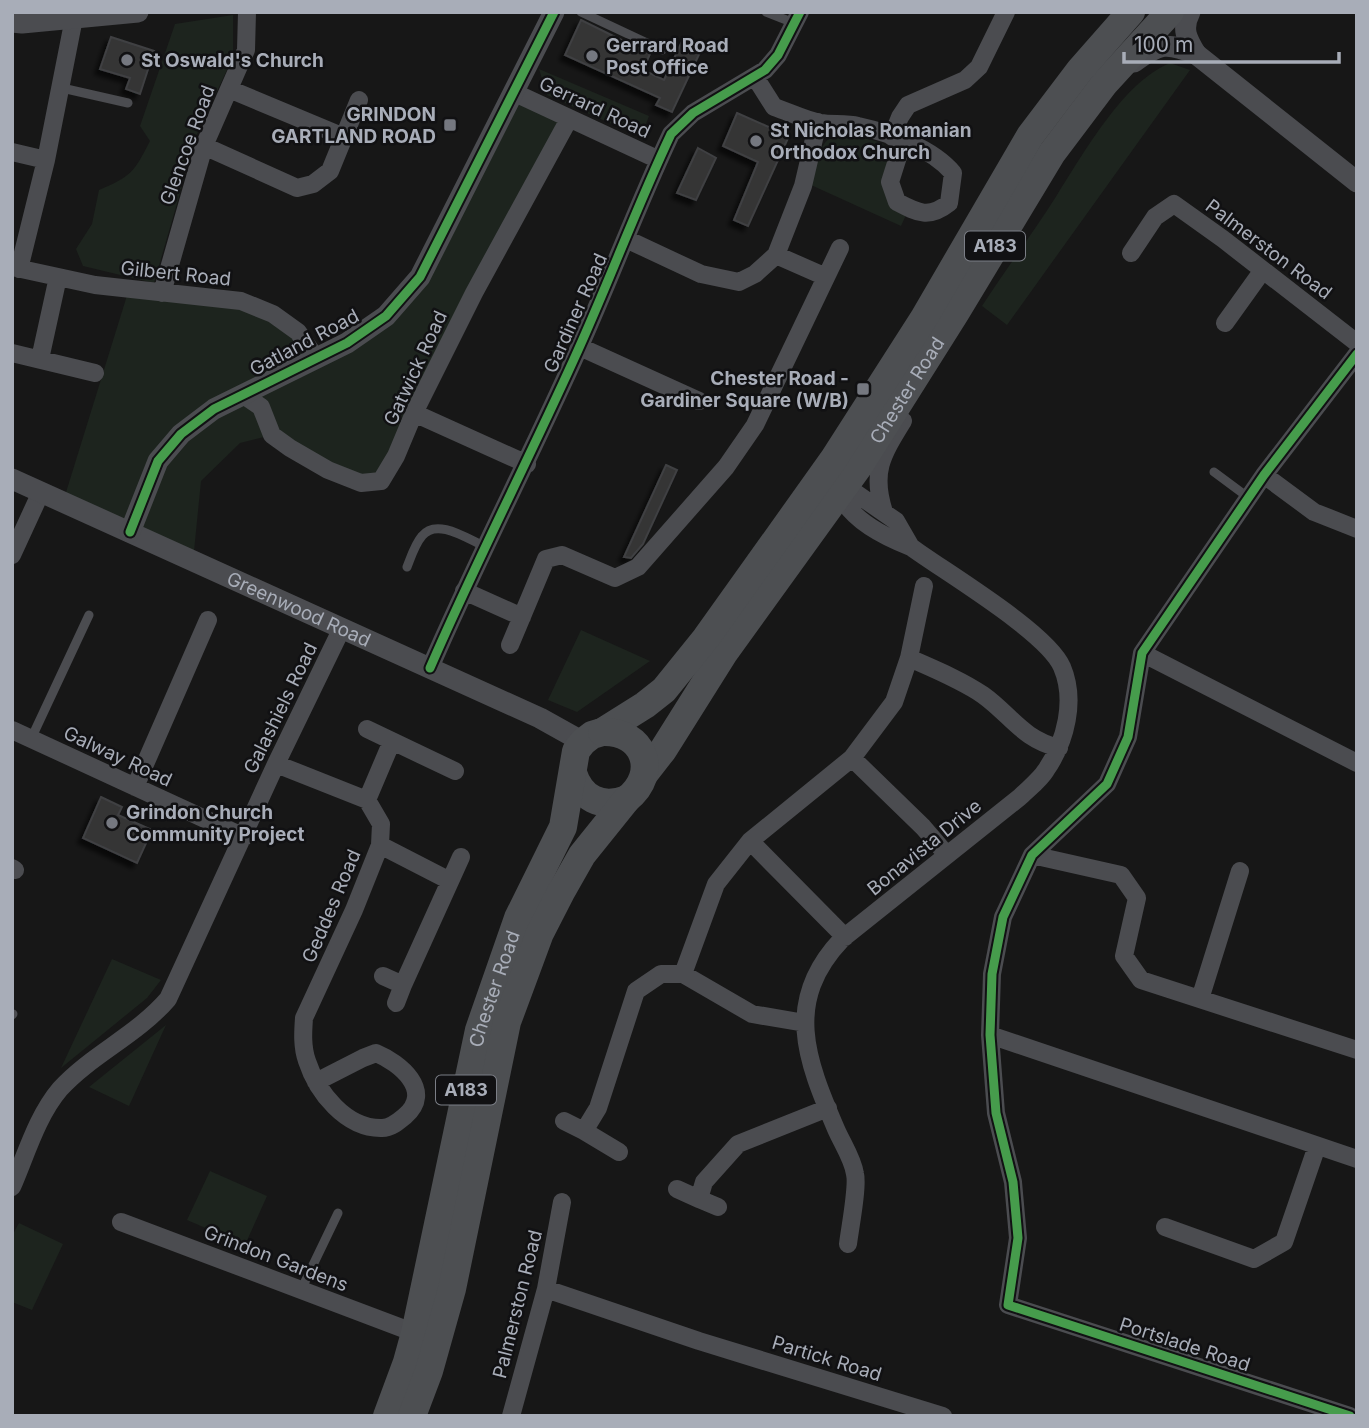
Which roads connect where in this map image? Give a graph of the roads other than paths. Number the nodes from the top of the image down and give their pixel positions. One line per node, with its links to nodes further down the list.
1 (138, 12): 10 (street)
2 (247, 12): 18 (street, Glencoe Road)
3 (554, 12): 19 (street, Gatland Road)
4 (582, 12): 13 (lane)
5 (766, 12): 11 (lane)
6 (1006, 12): 23 (street)
7 (1131, 12): 55 (main road, Chester Road / A183)
8 (1170, 12): 16 (main road, Chester Road / A183)
9 (1189, 12): 14 (street)
10 (74, 18): 12 (street); 17 (street)
11 (797, 18): 15 (street, Gardiner Road)
12 (12, 22)
13 (663, 50)
14 (1196, 54): 16 (street); 29 (street)
15 (755, 77): 23 (street); 28 (street, Gardiner Road)
16 (1104, 84): 39 (main road, Chester Road / A183)
17 (62, 88): 21 (lane); 27 (street)
18 (229, 89): 24 (street); 25 (street, Glencoe Road)
19 (513, 92): 22 (street, Gerrard Road); 45 (street, Gatland Road)
20 (359, 100): 24 (street)
21 (128, 103)
22 (569, 119): 28 (street, Gerrard Road); 50 (street, Gatwick Road)
23 (818, 122): 33 (street)
24 (344, 137): 25 (street)
25 (204, 146): 38 (street, Glencoe Road)
26 (12, 152): 27 (street)
27 (46, 160): 34 (street)
28 (659, 160): 30 (street, Gardiner Road)
29 (1357, 182)
30 (626, 239): 33 (street); 42 (street, Gardiner Road)
31 (839, 248): 37 (street)
32 (1131, 253): 35 (street, Palmerston Road)
33 (776, 254): 37 (street)
34 (16, 268): 36 (street, Gilbert Road)
35 (1263, 270): 40 (street); 41 (street, Palmerston Road)
36 (58, 277): 38 (street, Gilbert Road); 46 (street)
37 (826, 277): 68 (street)
38 (162, 293): 45 (street, Gilbert Road)
39 (956, 312): 55 (main road, Chester Road / A183); 58 (street)
40 (1225, 324)
41 (1357, 343)
42 (580, 347): 49 (street); 51 (street, Gardiner Road)
43 (12, 353): 46 (street)
44 (1357, 354): 53 (street)
45 (316, 358): 48 (street, Gatland Road)
46 (40, 359): 47 (street)
47 (95, 373)
48 (242, 394): 50 (street, Gatwick Road); 60 (street, Gatland Road)
49 (699, 401)
50 (414, 413): 51 (street)
51 (527, 464): 61 (street, Gardiner Road)
52 (1214, 472): 57 (lane)
53 (1264, 475): 57 (street); 59 (street)
54 (12, 479): 56 (street, Greenwood Road)
55 (829, 487): 58 (street, Bonavista Drive); 62 (street, Bonavista Drive); 77 (main road, Chester Road / A183); 86 (main road, Chester Road / A183)
56 (41, 492): 60 (street, Greenwood Road); 63 (street)
57 (1249, 498): 72 (street)
58 (884, 512): 62 (street, Bonavista Drive)
59 (1357, 529)
60 (130, 532): 70 (street, Greenwood Road)
61 (485, 547): 64 (lane); 66 (street, Gardiner Road)
62 (911, 547): 80 (street, Bonavista Drive)
63 (12, 555)
64 (407, 567)
65 (923, 586): 73 (street)
66 (464, 591): 68 (street); 74 (street, Gardiner Road)
67 (89, 615): 78 (lane)
68 (522, 617): 71 (street)
69 (208, 620): 87 (street)
70 (342, 628): 74 (street, Greenwood Road); 83 (street, Galashiels Road)
71 (510, 645)
72 (1142, 653): 82 (street); 94 (street)
73 (909, 658): 80 (street); 81 (street)
74 (430, 668): 77 (street, Greenwood Road)
75 (367, 729): 79 (street)
76 (12, 730): 78 (street, Galway Road)
77 (593, 737): 85 (main road, Chester Road / A183); 86 (main road)
78 (31, 739): 87 (street, Galway Road)
79 (392, 741): 84 (street); 89 (street)
80 (1059, 747): 93 (street, Bonavista Drive)
81 (852, 758): 91 (street); 93 (street)
82 (1357, 763)
83 (276, 764): 89 (street); 90 (street, Galashiels Road)
84 (455, 771)
85 (573, 773): 88 (main road); 125 (main road, Chester Road / A183)
86 (645, 773): 88 (main road, Chester Road / A183)
87 (135, 788): 90 (street, Galway Road)
88 (627, 799): 127 (main road, Chester Road / A183)
89 (366, 800): 92 (street, Geddes Road)
90 (244, 836): 114 (street, Galashiels Road)
91 (750, 841): 98 (street); 99 (street)
92 (380, 845): 97 (street); 107 (street, Geddes Road)
93 (947, 855): 98 (street, Bonavista Drive)
94 (1032, 855): 102 (street); 105 (street)
95 (461, 857): 97 (street)
96 (1240, 871): 102 (street)
97 (450, 881): 101 (street)
98 (845, 937): 104 (street, Bonavista Drive)
99 (683, 974): 104 (street); 110 (street)
100 (383, 976): 101 (street)
101 (403, 985): 103 (street)
102 (1200, 999): 106 (street)
103 (396, 1003)
104 (806, 1023): 108 (street, Bonavista Drive)
105 (990, 1035): 111 (street); 130 (street, Portslade Road)
106 (1357, 1050)
107 (316, 1083): 107 (street, Geddes Road)
108 (828, 1108): 116 (street); 122 (street, Bonavista Drive)
109 (564, 1121): 110 (street)
110 (584, 1131): 112 (street)
111 (1317, 1146): 113 (street); 121 (street)
112 (619, 1152)
113 (1357, 1159)
114 (12, 1187)
115 (677, 1189): 116 (street)
116 (699, 1199): 118 (street)
117 (562, 1202): 123 (street, Palmerston Road)
118 (718, 1208)
119 (338, 1213): 124 (lane)
120 (121, 1222): 124 (street, Grindon Gardens)
121 (1165, 1227)
122 (848, 1244)
123 (546, 1289): 128 (street, Palmerston Road); 129 (street, Partick Road)
124 (301, 1290): 125 (street, Grindon Gardens)
125 (415, 1333): 126 (main road, Chester Road / A183)
126 (387, 1416)
127 (412, 1416)
128 (510, 1416)
129 (943, 1416)
130 (1350, 1416)

